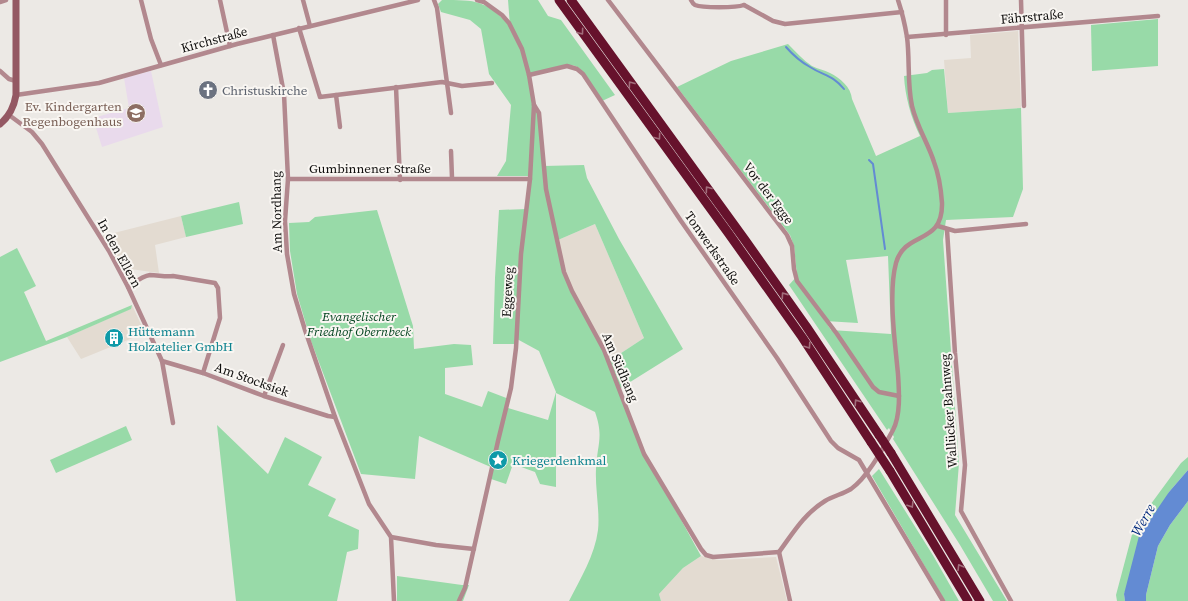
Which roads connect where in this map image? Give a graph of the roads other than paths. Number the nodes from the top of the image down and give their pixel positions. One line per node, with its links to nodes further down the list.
1 (6, 0): 16 (street)
2 (16, 0): 30 (street)
3 (141, 0): 27 (street)
4 (220, 0): 26 (street)
5 (303, 0): 20 (street)
6 (418, 0): 20 (street, Kirchstraße)
7 (434, 0): 31 (street)
8 (477, 0): 29 (street, Eggeweg)
9 (559, 0): 66 (highway, one-way to 66, bridge)
10 (571, 0): 67 (highway, one-way to 10, bridge)
11 (608, 0): 55 (street, Vor der Egge)
12 (690, 0): 17 (street)
13 (898, 0): 18 (street)
14 (946, 0): 24 (street)
15 (1020, 0): 22 (street)
16 (0, 2)
17 (744, 2): 18 (street)
18 (902, 12): 25 (street)
19 (1158, 16): 22 (street, Fährstraße)
20 (310, 26): 21 (street, Kirchstraße)
21 (299, 28): 23 (street, Kirchstraße); 35 (street)
22 (1021, 28): 24 (street, Fährstraße); 37 (street)
23 (273, 35): 26 (street, Kirchstraße); 44 (street, Am Nordhang)
24 (946, 35): 25 (street, Fährstraße)
25 (907, 37): 48 (street)
26 (230, 46): 27 (street, Kirchstraße)
27 (161, 65): 34 (street, Kirchstraße)
28 (0, 71): 30 (street)
29 (529, 75): 36 (street, Eggeweg); 58 (street, Tonwerkstraße)
30 (16, 81): 34 (street)
31 (447, 83): 32 (street); 33 (street); 38 (street)
32 (492, 83)
33 (396, 87): 35 (street); 46 (street)
34 (16, 95): 39 (street)
35 (336, 95): 41 (street)
36 (534, 105): 45 (street, Eggeweg); 61 (street, Am Südhang)
37 (1024, 106)
38 (451, 113)
39 (9, 115): 40 (street); 50 (street, In den Ellern)
40 (0, 124)
41 (340, 127)
42 (451, 151): 43 (street)
43 (452, 178): 45 (street, Gumbinnener Straße); 46 (street, Gumbinnener Straße)
44 (288, 179): 46 (street, Gumbinnener Straße); 56 (street, Am Nordhang)
45 (530, 179): 60 (street, Eggeweg)
46 (400, 180)
47 (1026, 224): 49 (street)
48 (938, 226): 49 (street); 55 (street)
49 (947, 230): 68 (street, Wallücker Bahnweg)
50 (128, 287): 52 (street, In den Ellern); 53 (street)
51 (283, 345): 54 (street)
52 (162, 361): 53 (street, Am Stocksiek); 57 (street, In den Ellern)
53 (203, 373): 54 (street, Am Stocksiek)
54 (264, 396): 56 (street, Am Stocksiek)
55 (899, 396): 58 (street)
56 (335, 417): 59 (street, Am Nordhang)
57 (173, 423)
58 (867, 472): 61 (street); 65 (street)
59 (392, 537): 60 (street); 62 (street)
60 (474, 549): 63 (street, Eggeweg)
61 (779, 552): 64 (street)
62 (394, 601)
63 (459, 601)
64 (790, 601)
65 (943, 601)
66 (968, 601)
67 (980, 601)
68 (1011, 601)

